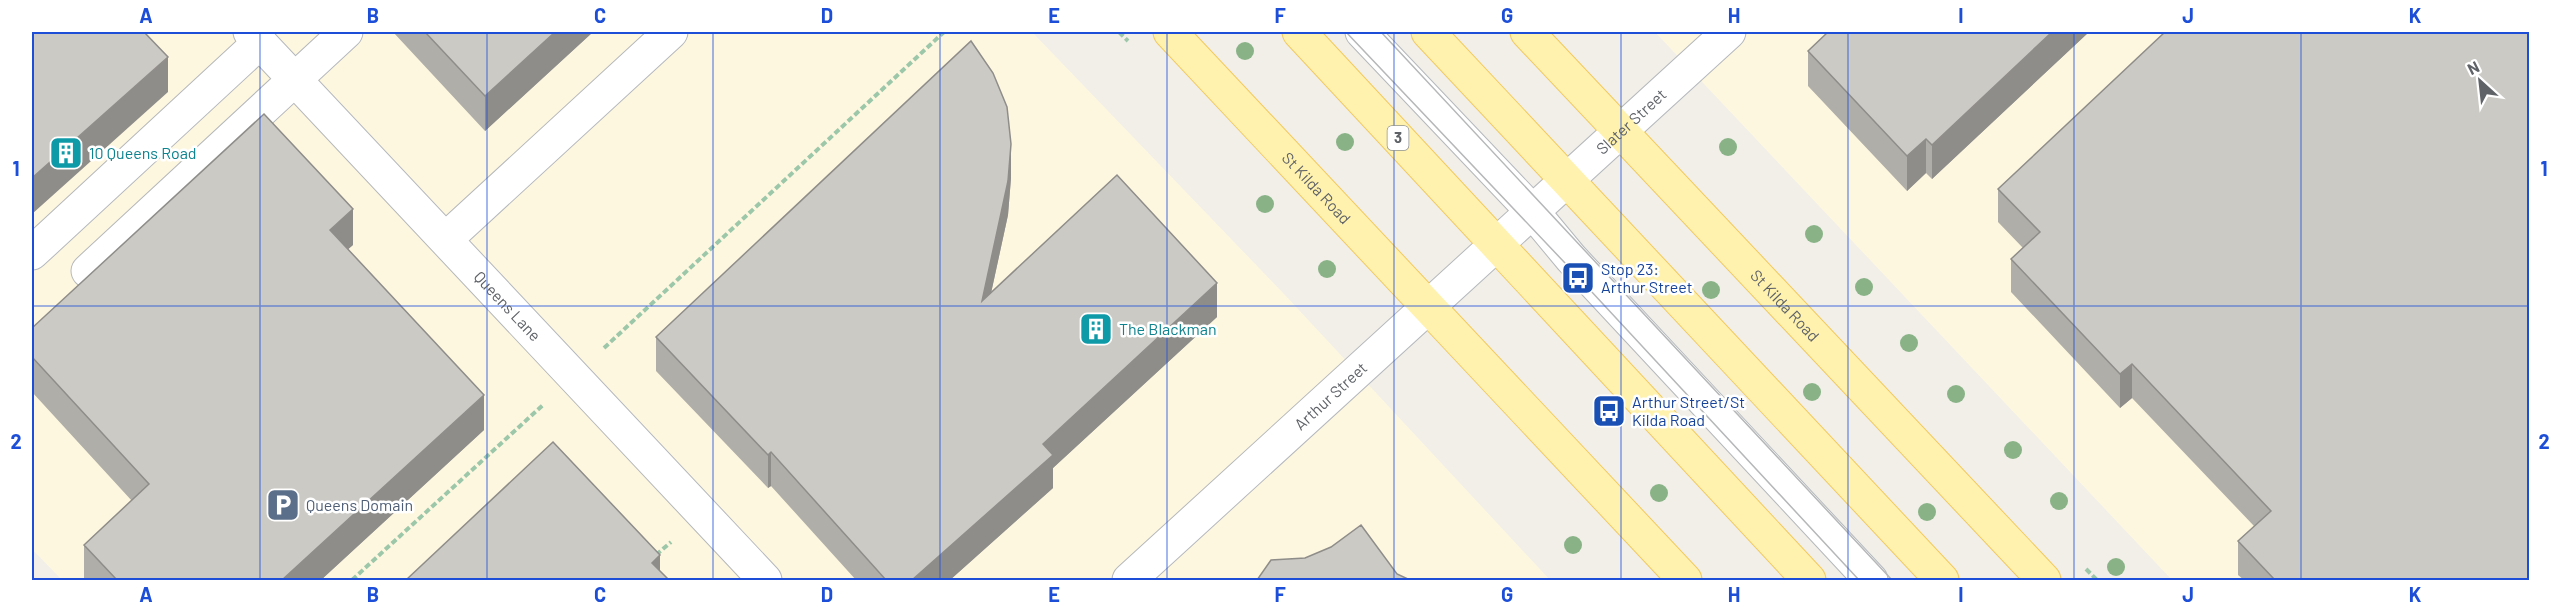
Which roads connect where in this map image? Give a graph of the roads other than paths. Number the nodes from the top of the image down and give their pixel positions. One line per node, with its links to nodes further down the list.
1 (345, 32): 10 (street)
2 (671, 32): 14 (street)
3 (1170, 32): 18 (main road, St Kilda Road)
4 (1299, 32): 15 (main road, 3)
5 (1362, 32): 13 (street)
6 (1428, 32): 12 (main road)
7 (1527, 32): 11 (main road, St Kilda Road)
8 (1729, 32): 11 (street, Slater Street)
9 (255, 37): 10 (street, Queens Lane); 16 (street)
10 (295, 79): 14 (street, Queens Lane); 17 (street)
11 (1620, 132): 12 (street, Slater Street); 25 (main road, St Kilda Road)
12 (1567, 179): 13 (street, Slater Street); 24 (main road)
13 (1532, 211): 15 (street, Arthur Street); 23 (street)
14 (446, 239): 19 (street, Queens Lane)
15 (1497, 244): 18 (street, Arthur Street); 22 (main road, 3)
16 (32, 253)
17 (88, 271)
18 (1429, 307): 20 (street, Arthur Street); 21 (main road, St Kilda Road)
19 (765, 580)
20 (1129, 580)
21 (1685, 580)
22 (1809, 580)
23 (1871, 580)
24 (1942, 580)
25 (2044, 580)

